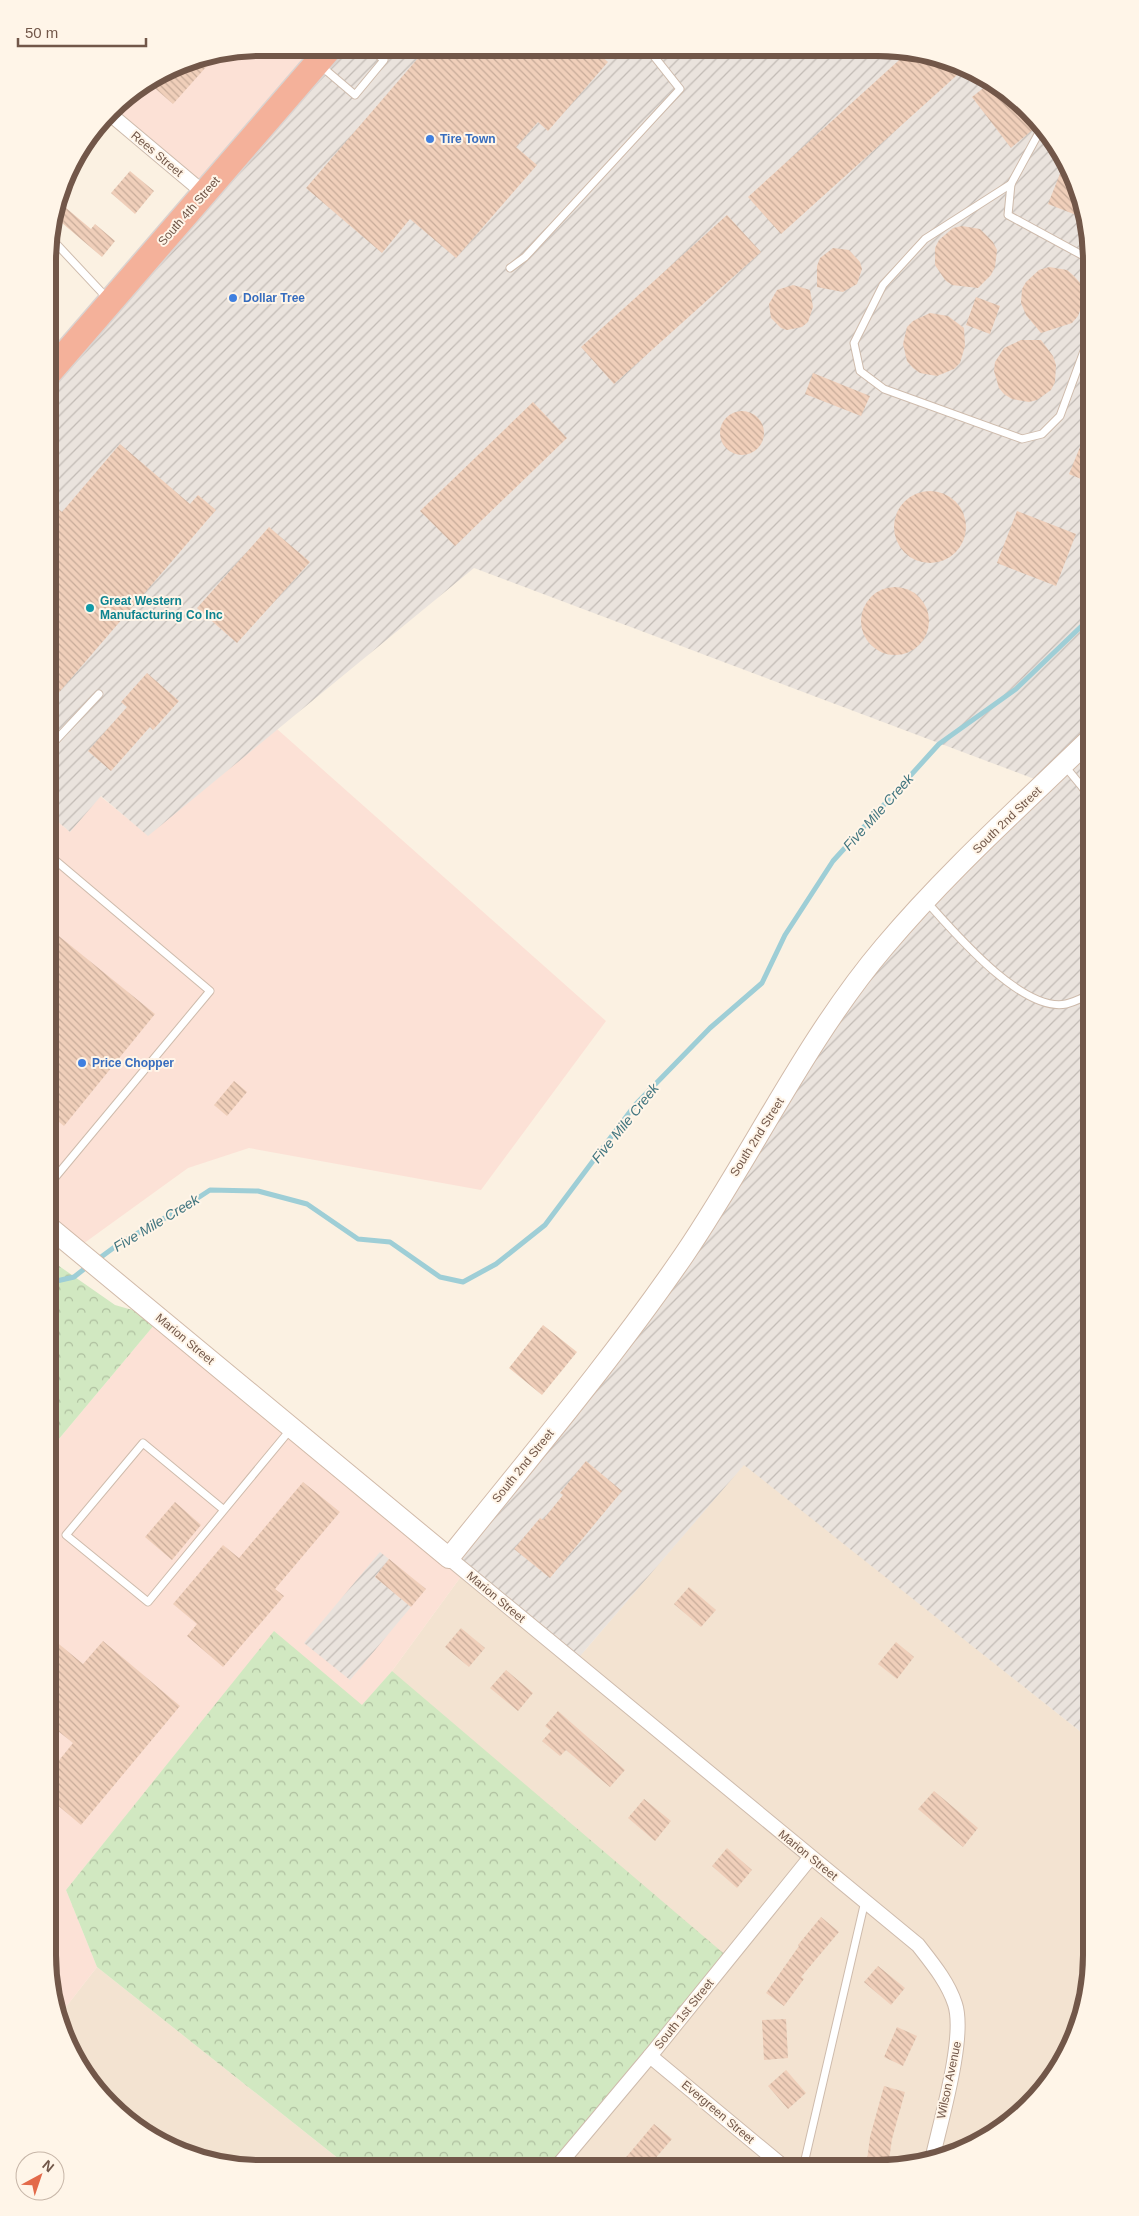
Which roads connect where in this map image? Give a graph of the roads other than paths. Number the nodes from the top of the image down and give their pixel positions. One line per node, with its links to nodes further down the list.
1 (322, 56): 8 (highway, South 4th Street)
2 (324, 56): 3 (lane)
3 (379, 56)
4 (653, 56): 11 (lane)
5 (114, 118): 8 (street, Rees Street)
6 (1038, 135): 7 (lane)
7 (1011, 184): 10 (lane); 13 (lane)
8 (204, 193): 12 (highway, South 4th Street)
9 (57, 245): 12 (lane)
10 (1083, 255)
11 (510, 268)
12 (110, 302): 14 (highway, South 4th Street)
13 (1083, 356)
14 (56, 365)
15 (99, 694): 16 (lane)
16 (56, 740)
17 (1083, 746): 18 (street, South 2nd Street)
18 (1064, 765): 19 (lane); 21 (street, South 2nd Street)
19 (1082, 788)
20 (56, 861): 23 (lane)
21 (926, 901): 22 (lane); 27 (street, South 2nd Street)
22 (1083, 997)
23 (56, 1176)
24 (56, 1233): 25 (street, Marion Street)
25 (292, 1428): 26 (lane); 27 (street, Marion Street)
26 (224, 1510): 26 (lane)
27 (449, 1558): 28 (street, Marion Street)
28 (810, 1858): 29 (street, Marion Street); 31 (street, South 1st Street)
29 (865, 1901): 30 (street, Marion Street); 35 (lane)
30 (939, 1973): 32 (street, Wilson Avenue)
31 (650, 2056): 33 (street, South 1st Street); 34 (street, Evergreen Street)
32 (934, 2152)
33 (563, 2160)
34 (775, 2160)
35 (805, 2160)

